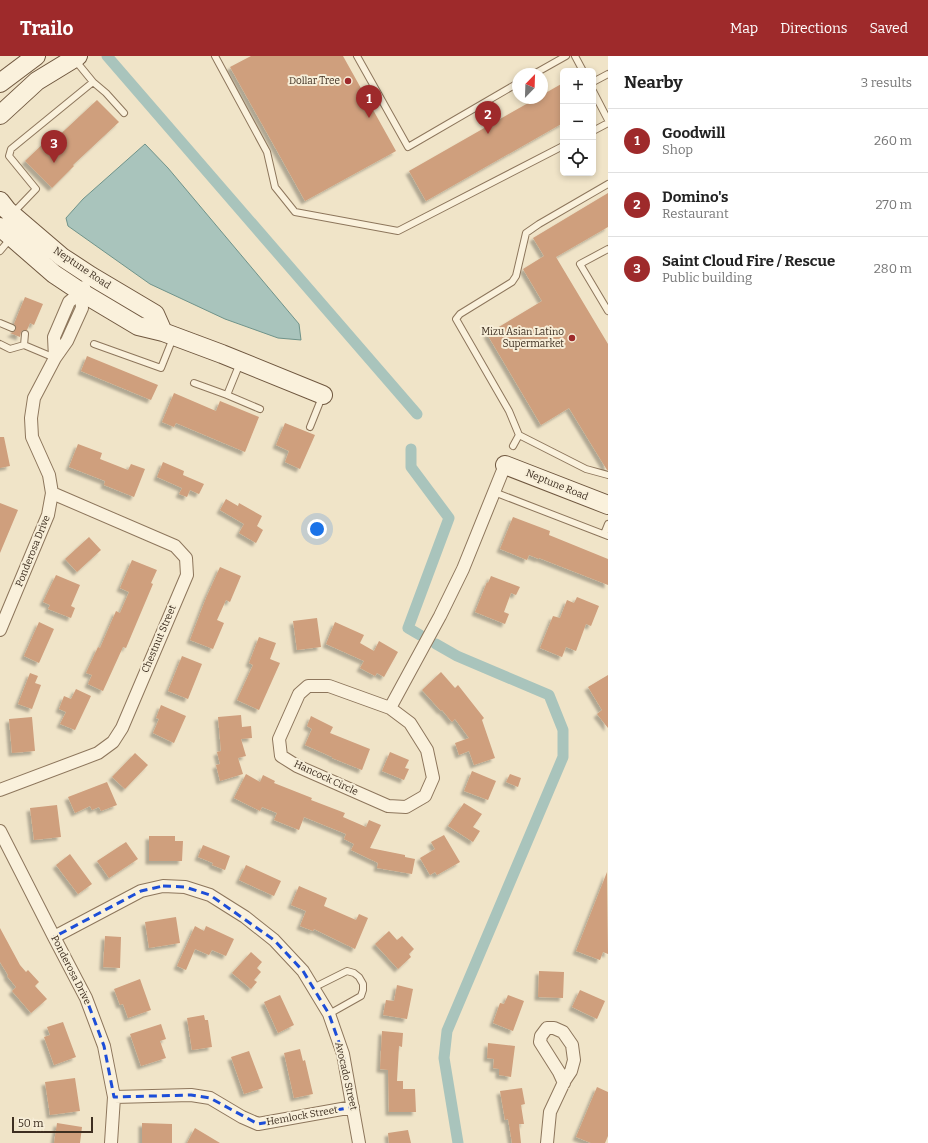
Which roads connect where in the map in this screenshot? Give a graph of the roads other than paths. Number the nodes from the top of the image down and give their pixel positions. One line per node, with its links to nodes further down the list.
1 (36, 56): 12 (main road)
2 (215, 56): 20 (lane)
3 (357, 56): 13 (lane)
4 (566, 56): 7 (lane)
5 (575, 56): 8 (lane)
6 (76, 57): 11 (lane); 16 (main road)
7 (545, 68)
8 (581, 68)
9 (608, 74): 10 (lane)
10 (596, 80)
11 (93, 82): 15 (lane); 22 (lane)
12 (0, 83)
13 (512, 86)
14 (596, 96): 17 (lane)
15 (124, 113)
16 (0, 115)
17 (608, 120)
18 (608, 123): 19 (lane)
19 (596, 129)
20 (560, 148)
21 (608, 184): 42 (lane)
22 (6, 220): 24 (lane); 25 (main road, Neptune Road); 26 (main road, Neptune Road)
23 (608, 249): 27 (lane)
24 (0, 251)
25 (91, 276): 26 (street); 31 (main road, Neptune Road)
26 (81, 292): 31 (main road, Neptune Road); 35 (street, Ponderosa Drive)
27 (608, 311)
28 (0, 323): 29 (lane)
29 (12, 328)
30 (25, 334): 34 (lane)
31 (168, 334): 33 (lane); 36 (main road, Neptune Road)
32 (0, 344): 34 (lane)
33 (94, 344)
34 (24, 345): 35 (lane)
35 (55, 358): 47 (street, Ponderosa Drive)
36 (241, 362): 38 (lane); 39 (main road, Neptune Road)
37 (194, 383): 38 (lane)
38 (227, 395): 40 (lane)
39 (323, 396): 41 (lane)
40 (260, 409)
41 (310, 427)
42 (519, 435): 43 (lane); 45 (lane)
43 (513, 446)
44 (505, 465): 46 (street); 48 (main road, Neptune Road)
45 (608, 475)
46 (494, 492): 50 (lane); 52 (street)
47 (52, 493): 51 (street, Ponderosa Drive); 53 (street, Chestnut Street)
48 (608, 505)
49 (608, 524): 50 (lane)
50 (606, 535)
51 (0, 630)
52 (390, 708): 52 (street, Hancock Circle)
53 (0, 790)
54 (0, 831): 55 (street, Ponderosa Drive)
55 (54, 937): 56 (street, Avocado Street); 59 (street, Ponderosa Drive)
56 (314, 988): 57 (street, Avocado Street); 57 (lane)
57 (329, 1014): 60 (street, Avocado Street)
58 (564, 1083): 63 (street)
59 (114, 1097): 60 (street, Hemlock Street); 61 (street, Ponderosa Drive)
60 (353, 1107): 62 (street, Avocado Street)
61 (111, 1143)
62 (359, 1143)
63 (547, 1143)

